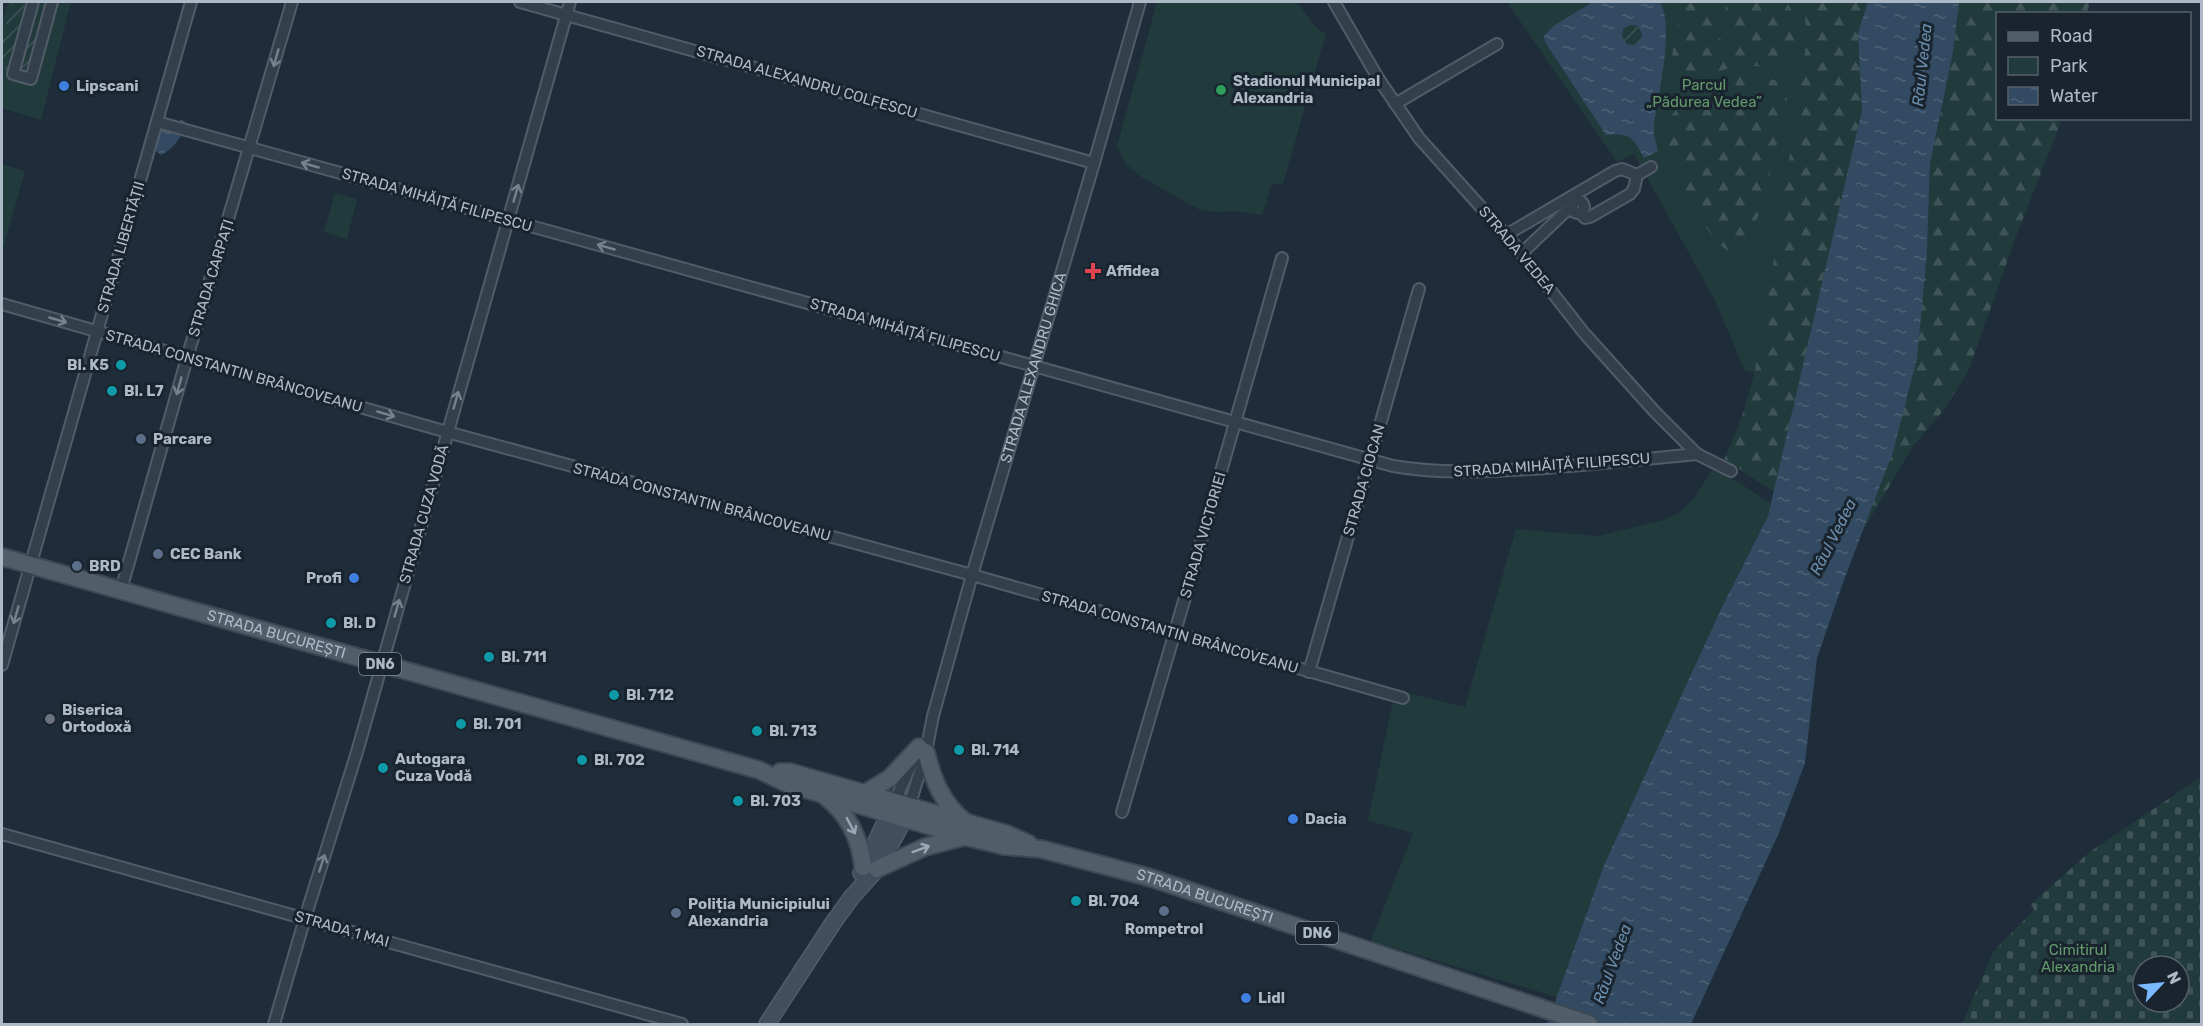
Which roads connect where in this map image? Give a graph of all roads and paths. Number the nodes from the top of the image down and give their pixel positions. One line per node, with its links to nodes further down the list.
1 (33, 2): 2 (street)
2 (52, 2)
3 (191, 2): 12 (street, STRADA LIBERTĂȚII)
4 (292, 2): 13 (street, STRADA CARPAȚI, one-way to 13)
5 (520, 2): 9 (street, STRADA ALEXANDRU COLFESCU)
6 (570, 2): 9 (street, STRADA CUZA VODĂ)
7 (1140, 2): 14 (street, STRADA ALEXANDRU GHICA)
8 (1334, 2): 11 (street, STRADA VEDEA)
9 (567, 14): 14 (street, STRADA ALEXANDRU COLFESCU); 18 (street, STRADA CUZA VODĂ, one-way to 9)
10 (1497, 44): 11 (street)
11 (1395, 104): 19 (street, STRADA VEDEA)
12 (157, 122): 13 (street, STRADA MIHĂIȚĂ FILIPESCU); 24 (street, STRADA LIBERTĂȚII)
13 (250, 148): 18 (street, STRADA MIHĂIȚĂ FILIPESCU, one-way to 13); 25 (street, STRADA CARPAȚI)
14 (1095, 163): 26 (street, STRADA ALEXANDRU GHICA)
15 (1651, 167): 16 (street)
16 (1637, 175): 17 (street); 17 (street)
17 (1575, 205): 19 (street); 20 (street)
18 (508, 220): 26 (street, STRADA MIHĂIȚĂ FILIPESCU, one-way to 18); 28 (street, STRADA CUZA VODĂ, one-way to 18)
19 (1506, 235): 20 (street, STRADA VEDEA)
20 (1522, 253): 29 (street, STRADA VEDEA)
21 (1282, 258): 27 (street, STRADA VICTORIEI)
22 (1419, 289): 30 (street, STRADA CIOCAN)
23 (2, 304): 24 (street, STRADA CONSTANTIN BRÂNCOVEANU, one-way to 24)
24 (97, 332): 25 (street, STRADA CONSTANTIN BRÂNCOVEANU); 33 (street, STRADA LIBERTĂȚII)
25 (187, 358): 28 (street, STRADA CONSTANTIN BRÂNCOVEANU, one-way to 28); 35 (street, STRADA CARPAȚI, one-way to 35)
26 (1033, 366): 27 (street, STRADA MIHĂIȚĂ FILIPESCU); 34 (street, STRADA ALEXANDRU GHICA)
27 (1234, 422): 30 (street, STRADA MIHĂIȚĂ FILIPESCU); 36 (street, STRADA VICTORIEI)
28 (447, 432): 34 (street, STRADA CONSTANTIN BRÂNCOVEANU); 37 (street, STRADA CUZA VODĂ, one-way to 28)
29 (1697, 454): 30 (street, STRADA MIHĂIȚĂ FILIPESCU); 31 (street, STRADA VEDEA)
30 (1370, 460): 39 (street, STRADA CIOCAN)
31 (1731, 471)
32 (2, 557): 33 (main road, STRADA BUCUREȘTI / DN6)
33 (30, 564): 35 (main road, STRADA BUCUREȘTI / DN6); 38 (street, STRADA LIBERTĂȚII, one-way to 38)
34 (972, 575): 36 (street, STRADA CONSTANTIN BRÂNCOVEANU); 41 (street, STRADA ALEXANDRU GHICA)
35 (121, 590): 37 (main road, STRADA BUCUREȘTI / DN6)
36 (1174, 633): 39 (street, STRADA CONSTANTIN BRÂNCOVEANU); 46 (street, STRADA VICTORIEI)
37 (381, 664): 42 (main road, STRADA BUCUREȘTI / DN6); 50 (street, STRADA CUZA VODĂ, one-way to 37)
38 (2, 665)
39 (1309, 672): 40 (street, STRADA CONSTANTIN BRÂNCOVEANU)
40 (1403, 698)
41 (924, 744): 44 (main road); 45 (street, STRADA ALEXANDRU GHICA); 47 (main road)
42 (759, 770): 43 (main road, STRADA BUCUREȘTI / DN6); 44 (main road, STRADA BUCUREȘTI / DN6)
43 (823, 794): 45 (main road, STRADA BUCUREȘTI / DN6); 49 (main road, one-way to 49)
44 (864, 794): 45 (main road, STRADA BUCUREȘTI / DN6)
45 (899, 810): 47 (main road, STRADA BUCUREȘTI / DN6); 49 (street, STRADA ALEXANDRU GHICA)
46 (1122, 812)
47 (966, 830): 49 (main road, one-way to 47); 54 (main road, STRADA BUCUREȘTI / DN6)
48 (2, 834): 50 (street, STRADA 1 MAI)
49 (870, 868): 53 (street, STRADA ALEXANDRU GHICA)
50 (304, 918): 51 (street, STRADA CUZA VODĂ); 52 (street, STRADA 1 MAI)
51 (274, 1024)
52 (682, 1024)
53 (767, 1024)
54 (1589, 1024)

